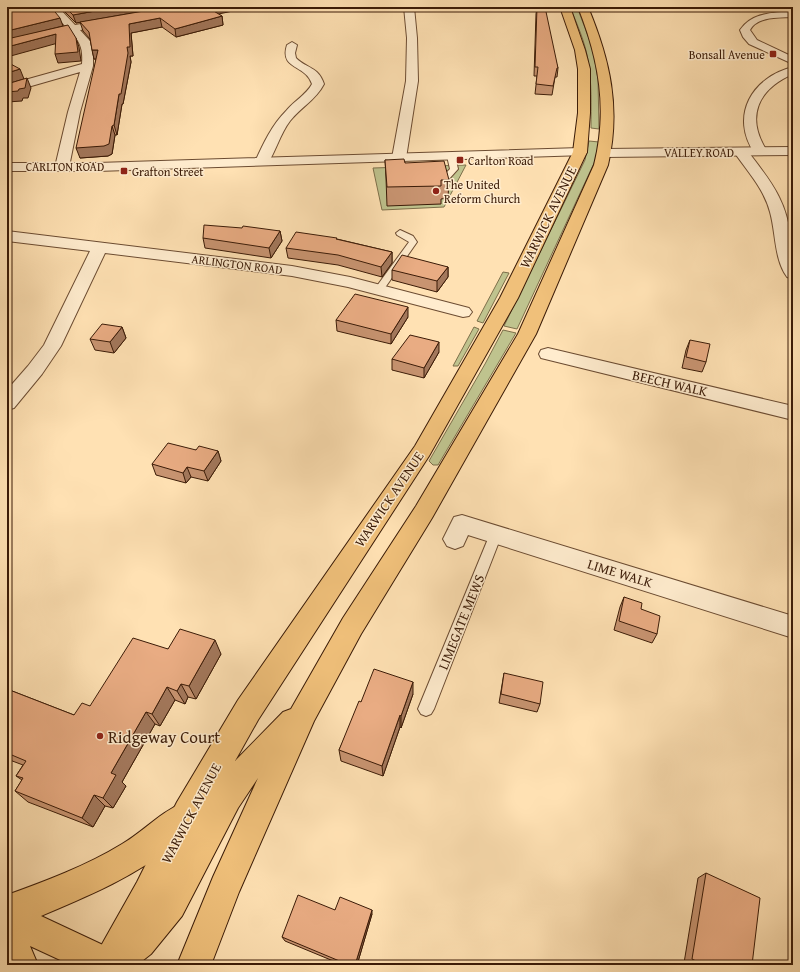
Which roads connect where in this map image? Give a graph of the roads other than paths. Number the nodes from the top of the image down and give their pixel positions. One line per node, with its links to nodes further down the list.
1 (54, 7): 9 (street)
2 (409, 7): 22 (street)
3 (565, 7): 17 (main road, WARWICK AVENUE)
4 (583, 7): 20 (main road, WARWICK AVENUE)
5 (761, 7): 7 (street)
6 (793, 14): 7 (street)
7 (779, 16): 12 (street)
8 (120, 20): 9 (street)
9 (75, 28): 10 (street); 13 (street)
10 (7, 44)
11 (292, 45): 23 (street)
12 (793, 61)
13 (87, 66): 15 (street); 25 (street)
14 (793, 70): 19 (street)
15 (7, 89)
16 (793, 151): 19 (street, VALLEY ROAD)
17 (580, 152): 21 (street, CARLTON ROAD); 42 (main road, WARWICK AVENUE)
18 (741, 152): 19 (street, VALLEY ROAD); 20 (street, VALLEY ROAD); 29 (street)
19 (760, 152)
20 (605, 153): 41 (main road, WARWICK AVENUE)
21 (451, 156): 22 (street, CARLTON ROAD); 26 (lane)
22 (399, 158): 23 (street, CARLTON ROAD)
23 (262, 162): 25 (street, CARLTON ROAD)
24 (7, 166): 25 (street, CARLTON ROAD)
25 (62, 167)
26 (446, 177)
27 (400, 233): 32 (lane)
28 (7, 236): 30 (street, ARLINGTON ROAD)
29 (788, 240): 31 (street)
30 (100, 247): 32 (street, ARLINGTON ROAD); 35 (street)
31 (793, 274)
32 (379, 290): 33 (street, ARLINGTON ROAD)
33 (463, 312)
34 (548, 354): 36 (street, BEECH WALK)
35 (7, 403)
36 (793, 412)
37 (496, 534): 38 (street, LIME WALK); 39 (street, LIME WALK); 40 (lane, LIMEGATE MEWS)
38 (455, 539)
39 (793, 627)
40 (426, 709)
41 (304, 711): 47 (main road); 48 (main road, WARWICK AVENUE)
42 (188, 813): 43 (main road); 47 (main road, WARWICK AVENUE)
43 (7, 912)
44 (7, 917): 47 (main road)
45 (7, 930): 46 (main road)
46 (21, 965)
47 (108, 965)
48 (194, 965)

